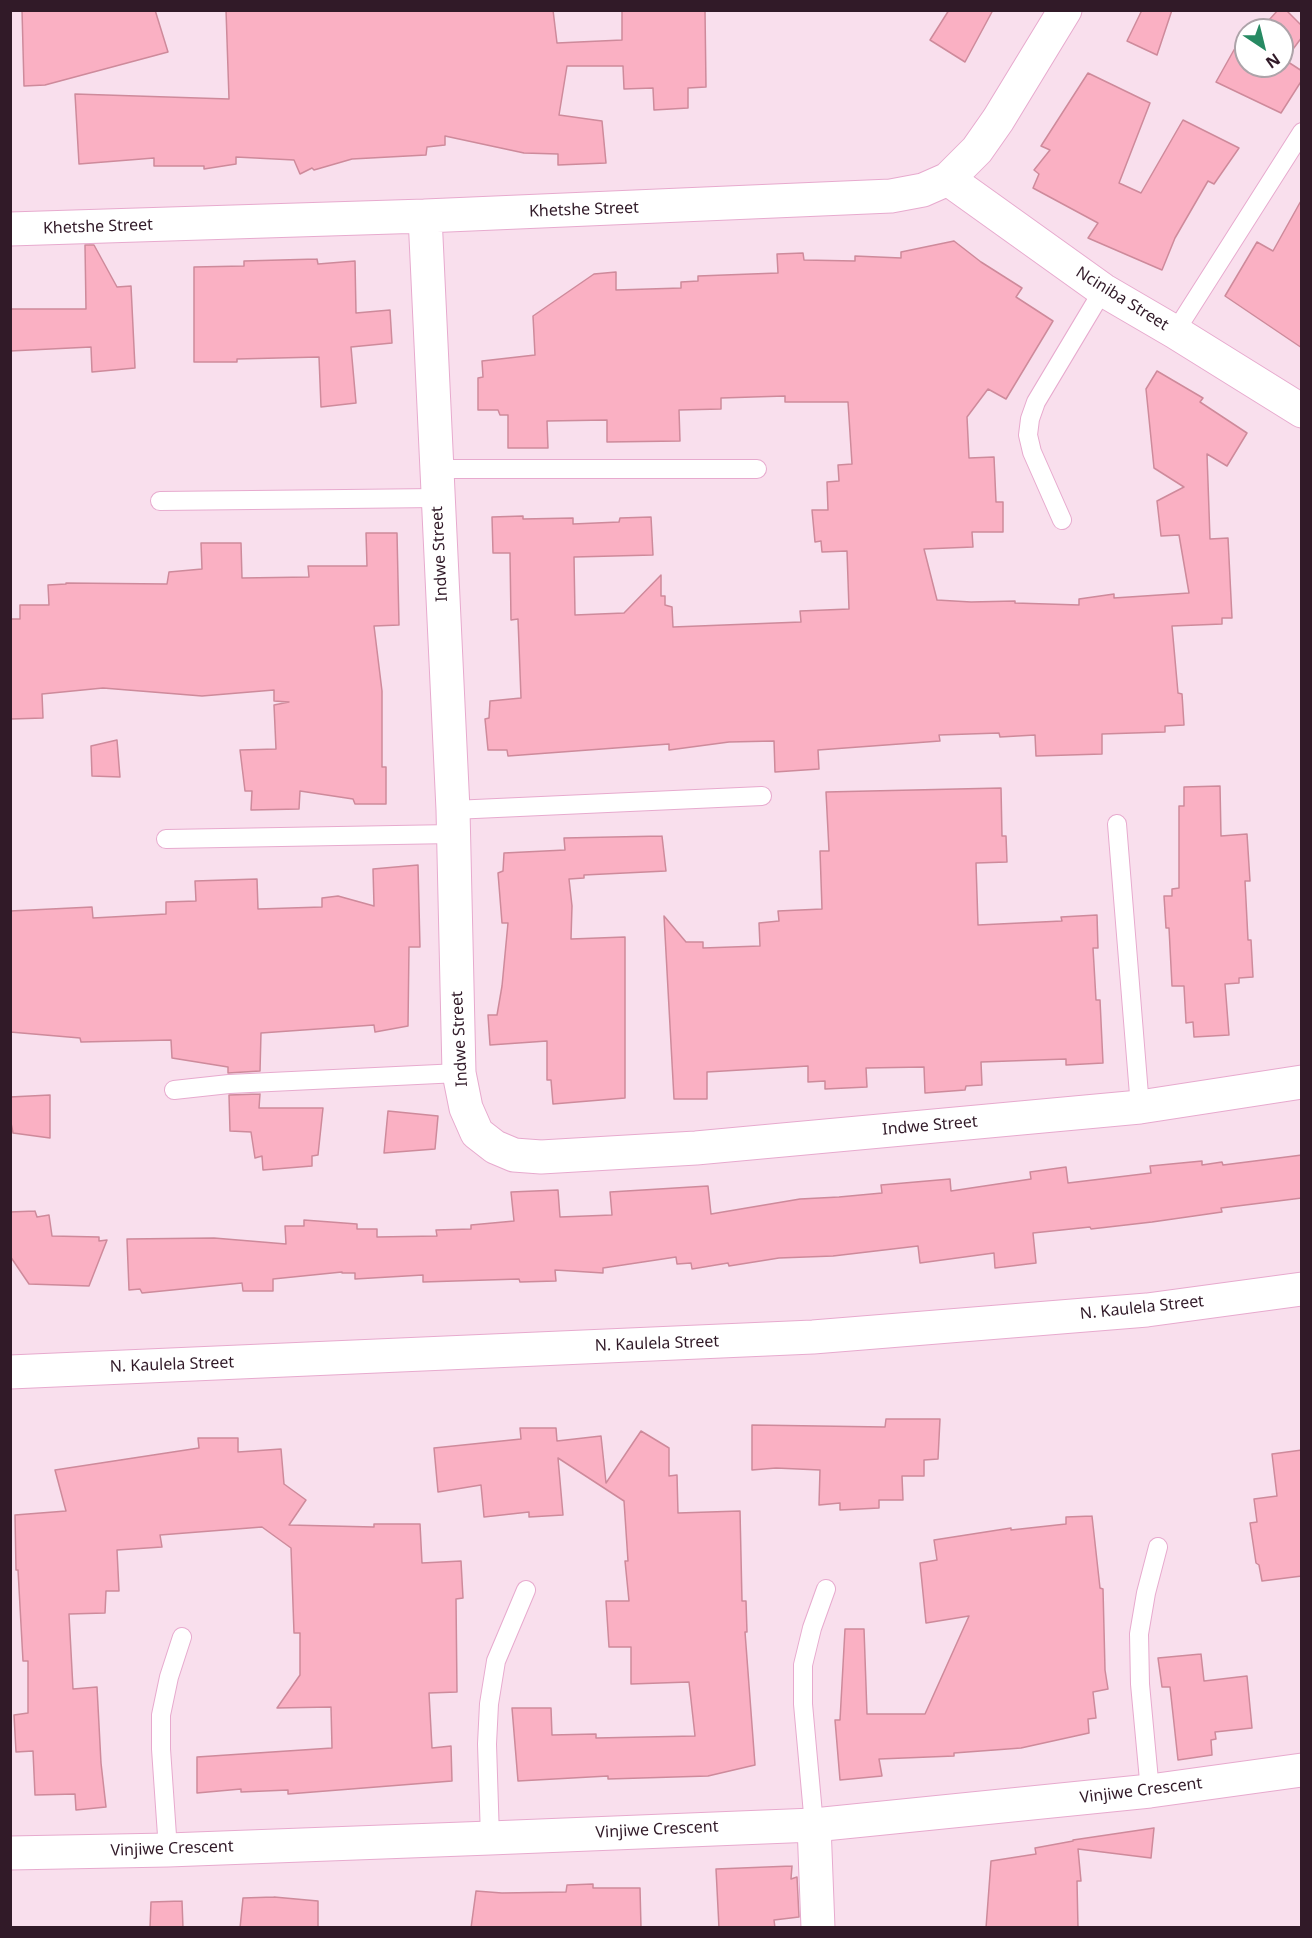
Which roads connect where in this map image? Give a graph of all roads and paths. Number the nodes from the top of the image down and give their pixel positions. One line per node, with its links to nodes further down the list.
1 (1065, 10): 3 (street, Khetshe Street)
2 (1302, 132): 7 (lane)
3 (948, 179): 4 (street, Khetshe Street); 6 (street, Nciniba Street)
4 (425, 216): 5 (street, Khetshe Street); 10 (street, Indwe Street)
5 (10, 229)
6 (1103, 290): 7 (street, Nciniba Street); 12 (lane)
7 (1175, 332): 8 (street, Nciniba Street)
8 (1302, 411)
9 (757, 469): 10 (lane)
10 (437, 483): 11 (lane); 14 (street, Indwe Street)
11 (160, 501)
12 (1062, 520)
13 (762, 796): 14 (lane)
14 (453, 822): 16 (lane); 17 (street, Indwe Street)
15 (1117, 824): 20 (lane)
16 (166, 839)
17 (459, 1073): 19 (lane); 20 (street, Indwe Street)
18 (1302, 1082): 20 (street, Indwe Street)
19 (174, 1090)
20 (1140, 1107)
21 (1302, 1289): 22 (street, N. Kaulela Street)
22 (10, 1372)
23 (1158, 1547): 28 (lane)
24 (826, 1589): 29 (lane)
25 (526, 1590): 30 (lane)
26 (182, 1637): 31 (lane)
27 (1302, 1770): 28 (street, Vinjiwe Crescent)
28 (1150, 1791): 29 (street, Vinjiwe Crescent)
29 (813, 1825): 30 (street, Vinjiwe Crescent); 33 (street)
30 (490, 1838): 31 (street, Vinjiwe Crescent)
31 (168, 1850): 32 (street, Vinjiwe Crescent)
32 (10, 1853)
33 (818, 1928)

